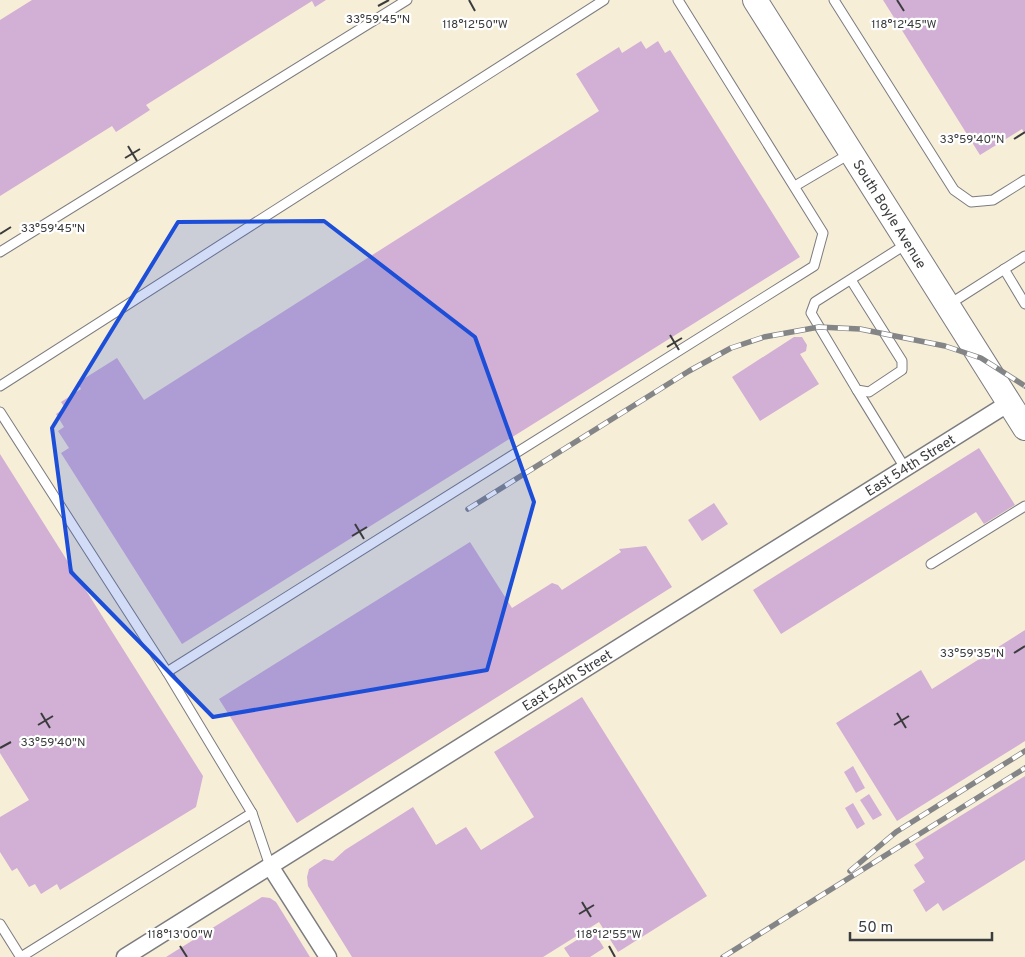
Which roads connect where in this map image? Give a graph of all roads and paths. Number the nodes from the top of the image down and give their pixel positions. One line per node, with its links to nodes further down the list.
1 (407, 0): 10 (lane)
2 (604, 0): 16 (lane)
3 (678, 0): 8 (lane)
4 (756, 0): 6 (main road, South Boyle Avenue)
5 (834, 0): 7 (lane)
6 (852, 152): 8 (lane); 9 (main road, South Boyle Avenue)
7 (1025, 180)
8 (795, 186): 24 (lane)
9 (908, 243): 13 (lane); 15 (main road, South Boyle Avenue)
10 (0, 252)
11 (1025, 256): 12 (lane)
12 (1004, 269): 14 (lane); 15 (lane)
13 (851, 280): 17 (lane); 17 (lane)
14 (1025, 304)
15 (947, 305): 18 (main road, South Boyle Avenue)
16 (0, 386)
17 (857, 390): 21 (lane)
18 (1009, 403): 20 (main road, South Boyle Avenue); 21 (street, East 54th Street)
19 (0, 412): 24 (lane)
20 (1025, 428)
21 (905, 468): 26 (street, East 54th Street)
22 (1025, 506): 23 (lane)
23 (931, 564)
24 (167, 672): 25 (lane)
25 (252, 813): 26 (lane); 28 (lane)
26 (270, 866): 29 (street, East 54th Street); 30 (street)
27 (0, 924): 28 (lane)
28 (21, 956)
29 (125, 957)
30 (328, 957)

